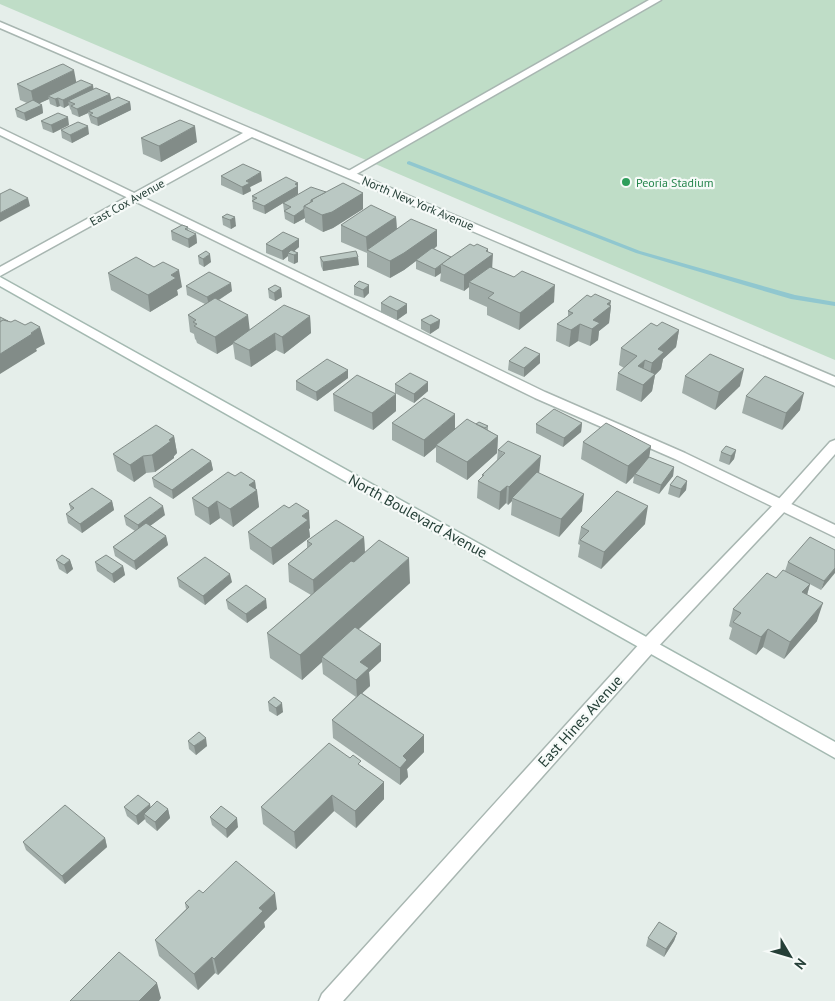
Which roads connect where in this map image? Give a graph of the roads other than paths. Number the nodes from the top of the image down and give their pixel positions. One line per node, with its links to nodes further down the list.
1 (656, 0): 5 (street)
2 (0, 25): 4 (street, North New York Avenue)
3 (0, 131): 6 (street)
4 (253, 132): 5 (street, North New York Avenue); 6 (street, East Cox Avenue)
5 (349, 174): 9 (street, North New York Avenue)
6 (134, 198): 7 (street, East Cox Avenue); 11 (street)
7 (0, 272)
8 (0, 282): 13 (street, North Boulevard Avenue)
9 (835, 382)
10 (835, 445): 11 (street, East Hines Avenue)
11 (782, 506): 12 (street); 13 (street, East Hines Avenue)
12 (835, 532)
13 (648, 646): 14 (street, North Boulevard Avenue); 15 (street, East Hines Avenue)
14 (835, 751)
15 (329, 1001)

